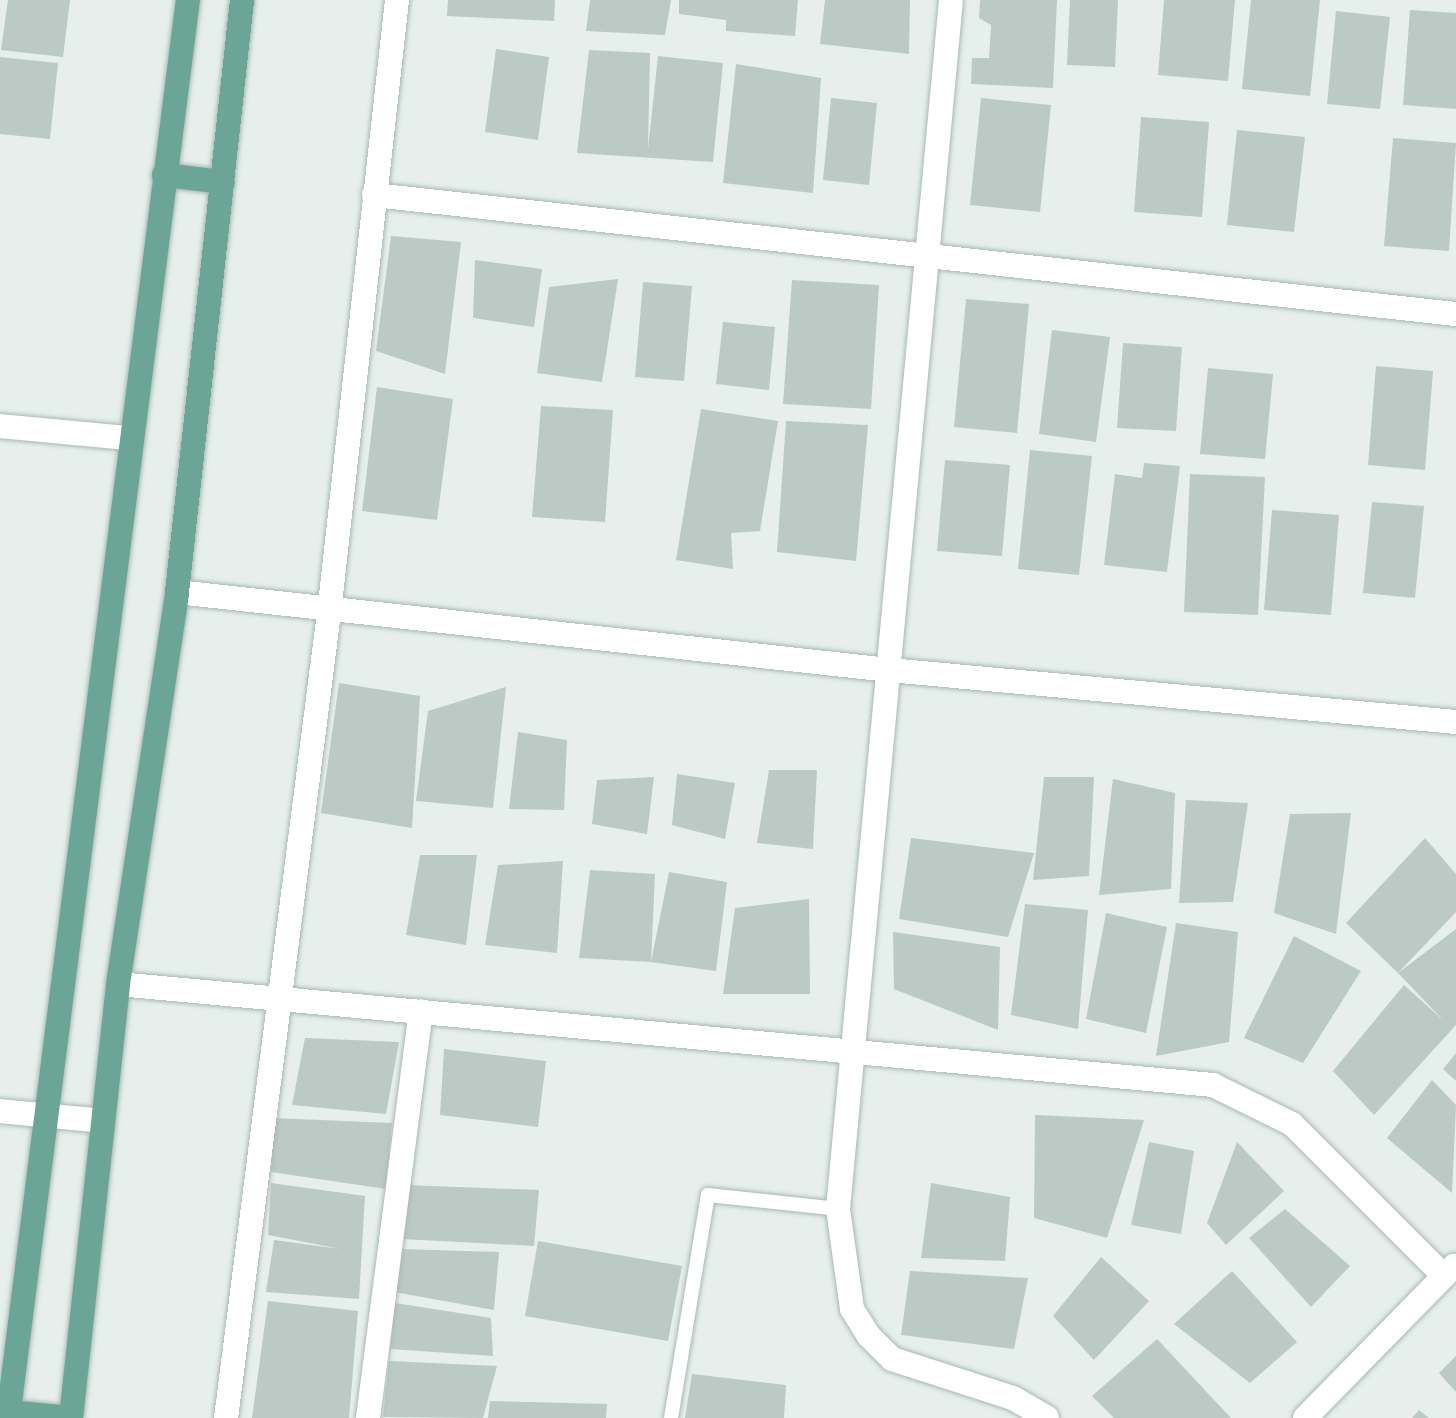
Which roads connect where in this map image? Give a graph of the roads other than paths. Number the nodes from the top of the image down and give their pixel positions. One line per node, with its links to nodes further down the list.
1 (188, 0): 5 (main road)
2 (242, 0): 6 (main road)
3 (397, 0): 7 (street)
4 (951, 0): 8 (street)
5 (164, 175): 6 (main road); 11 (main road)
6 (223, 182): 12 (main road)
7 (374, 195): 8 (street); 13 (street)
8 (927, 253): 9 (street); 14 (street)
9 (1456, 314)
10 (0, 426): 11 (street)
11 (128, 438): 21 (main road)
12 (177, 592): 13 (street); 16 (main road)
13 (329, 613): 14 (street); 17 (street)
14 (889, 670): 15 (street); 19 (street)
15 (1456, 722)
16 (118, 984): 17 (street); 22 (main road)
17 (279, 999): 18 (street); 27 (street)
18 (421, 1011): 19 (street); 28 (street)
19 (852, 1048): 23 (street); 24 (street)
20 (0, 1111): 21 (street)
21 (44, 1116): 22 (street); 25 (main road)
22 (103, 1121): 26 (main road)
23 (838, 1209): 29 (lane); 30 (street)
24 (1450, 1270): 31 (street)
25 (8, 1415): 26 (main road)
26 (71, 1418)
27 (226, 1418)
28 (368, 1418)
29 (671, 1418)
30 (1047, 1418)
31 (1305, 1418)

